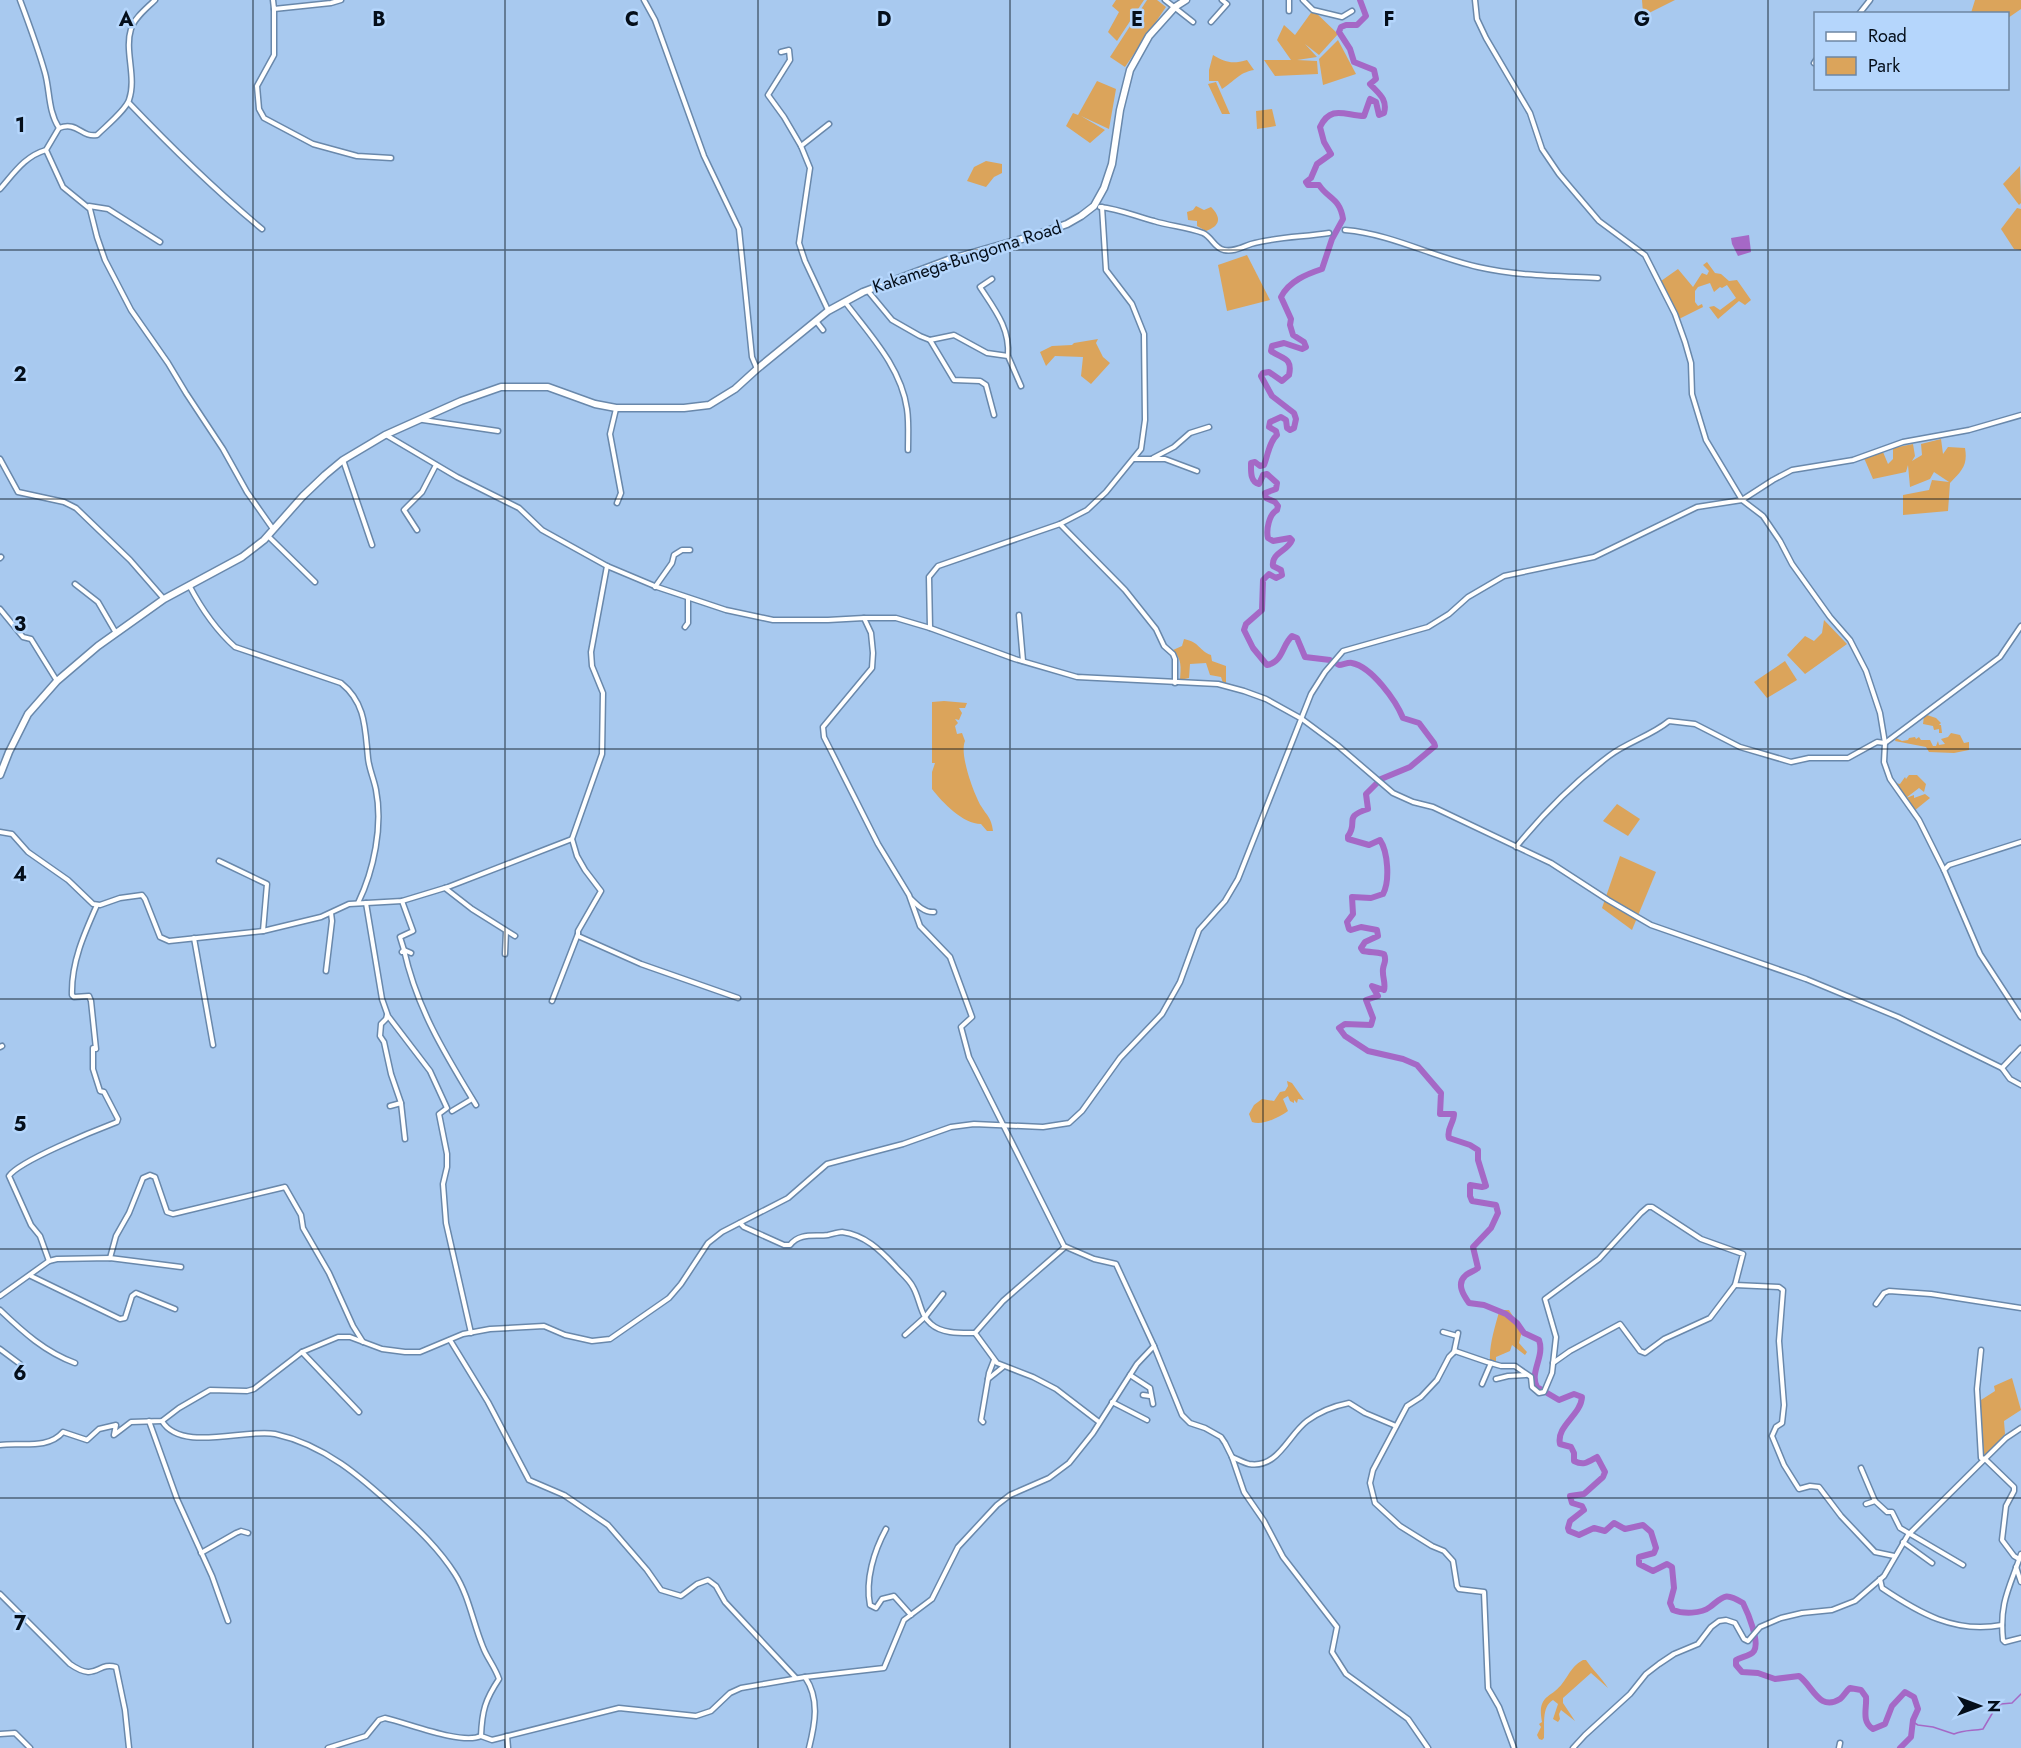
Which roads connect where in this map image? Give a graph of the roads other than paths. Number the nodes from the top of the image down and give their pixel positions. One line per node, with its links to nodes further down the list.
1 (20, 0): 23 (street)
2 (155, 0): 21 (street)
3 (273, 0): 14 (street)
4 (341, 0): 14 (street)
5 (644, 0): 44 (street)
6 (1164, 0): 13 (street)
7 (1186, 0): 13 (main road)
8 (1222, 0): 19 (street)
9 (1289, 0): 15 (street)
10 (1304, 0): 16 (street)
11 (1475, 0): 60 (street)
12 (1870, 0): 17 (street)
13 (1175, 7): 18 (street); 29 (main road)
14 (274, 9): 26 (street)
15 (1289, 11)
16 (1352, 11)
17 (1861, 12)
18 (1193, 22)
19 (1210, 22)
20 (781, 52): 24 (street)
21 (129, 103): 23 (street); 31 (street)
22 (829, 124): 24 (street)
23 (59, 128): 25 (street)
24 (801, 146): 39 (street)
25 (46, 150): 27 (street); 28 (street)
26 (391, 158)
27 (0, 189)
28 (88, 206): 34 (street); 63 (street)
29 (1094, 206): 30 (street); 37 (main road, Kakamega-Bungoma Road)
30 (1101, 207): 33 (street); 55 (street)
31 (262, 229)
32 (1346, 230): 35 (street)
33 (1329, 233)
34 (159, 242)
35 (1598, 278)
36 (992, 279): 43 (street)
37 (867, 290): 38 (main road, Kakamega-Bungoma Road); 42 (street)
38 (844, 302): 39 (main road, Kakamega-Bungoma Road); 53 (street)
39 (828, 311): 40 (main road, Kakamega-Bungoma Road)
40 (816, 321): 41 (street); 44 (main road, Kakamega-Bungoma Road)
41 (823, 330)
42 (930, 340): 43 (street); 47 (street)
43 (1008, 356): 45 (street)
44 (757, 369): 46 (main road, Kakamega-Bungoma Road)
45 (1021, 386)
46 (616, 408): 49 (main road, Kakamega-Bungoma Road); 61 (street)
47 (994, 415)
48 (2021, 415): 60 (street)
49 (419, 419): 51 (street); 52 (main road, Kakamega-Bungoma Road)
50 (1209, 428): 56 (street)
51 (498, 431)
52 (385, 435): 57 (main road, Kakamega-Bungoma Road); 58 (street)
53 (908, 450)
54 (0, 459): 74 (street)
55 (1133, 459): 56 (street); 62 (street)
56 (1152, 459): 59 (street)
57 (343, 460): 63 (main road, Kakamega-Bungoma Road); 66 (street)
58 (436, 465): 64 (street); 68 (street)
59 (1197, 471)
60 (1742, 500): 85 (street); 86 (street)
61 (617, 503)
62 (1060, 524): 80 (street); 84 (street)
63 (273, 530): 65 (main road, Kakamega-Bungoma Road)
64 (417, 530)
65 (268, 536): 69 (street); 71 (main road, Kakamega-Bungoma Road)
66 (372, 545)
67 (690, 550): 72 (street)
68 (607, 566): 72 (street); 89 (street)
69 (315, 582)
70 (75, 584): 81 (street)
71 (189, 585): 74 (main road, Kakamega-Bungoma Road); 97 (street)
72 (655, 587): 73 (street)
73 (688, 598): 77 (street); 79 (street)
74 (164, 599): 81 (main road, Kakamega-Bungoma Road)
75 (0, 609): 83 (street)
76 (1019, 615): 82 (street)
77 (864, 618): 80 (street); 95 (street)
78 (2021, 626): 86 (street)
79 (685, 627)
80 (930, 628): 82 (street)
81 (116, 633): 83 (main road, Kakamega-Bungoma Road)
82 (1023, 661): 84 (street)
83 (57, 681): 87 (main road, Kakamega-Bungoma Road)
84 (1175, 683): 85 (street)
85 (1302, 719): 91 (street); 126 (street)
86 (1885, 743): 91 (street); 93 (street)
87 (0, 775)
88 (0, 832): 99 (street)
89 (572, 839): 94 (street); 104 (street)
90 (2021, 842): 93 (street)
91 (1516, 847): 119 (street)
92 (219, 861): 102 (street)
93 (1944, 870): 114 (street)
94 (445, 888): 96 (street); 103 (street)
95 (910, 899): 100 (street); 126 (street)
96 (402, 901): 98 (street); 107 (street)
97 (358, 903): 98 (street); 101 (street)
98 (366, 903): 113 (street)
99 (97, 905): 105 (street); 131 (street)
100 (934, 912)
101 (331, 913): 102 (street); 110 (street)
102 (262, 931): 105 (street)
103 (506, 931): 106 (street); 106 (street)
104 (578, 934): 111 (street); 112 (street)
105 (194, 938): 116 (street)
106 (505, 943): 109 (street)
107 (403, 951): 108 (street); 121 (street)
108 (411, 953)
109 (505, 954)
110 (326, 971)
111 (738, 998)
112 (552, 1001)
113 (387, 1012): 117 (street); 143 (street)
114 (2021, 1017)
115 (377, 1043): 117 (street)
116 (213, 1045)
117 (385, 1045): 122 (street)
118 (2021, 1048): 119 (street)
119 (2002, 1068): 120 (street)
120 (2021, 1085)
121 (472, 1099): 123 (street); 125 (street)
122 (401, 1103): 124 (street); 127 (street)
123 (476, 1105)
124 (390, 1106)
125 (452, 1111)
126 (1004, 1125): 128 (street); 129 (street)
127 (405, 1139)
128 (740, 1222): 141 (street); 143 (street)
129 (1065, 1246): 144 (street); 148 (street)
130 (110, 1258): 131 (street); 132 (street); 147 (street)
131 (49, 1261): 133 (street)
132 (181, 1267)
133 (31, 1275): 136 (street); 139 (street)
134 (1735, 1285): 157 (street); 157 (street); 188 (street)
135 (943, 1294): 141 (street)
136 (0, 1296)
137 (1876, 1304): 138 (street)
138 (2021, 1308)
139 (175, 1309)
140 (0, 1310): 154 (street)
141 (925, 1317): 144 (street); 145 (street)
142 (1443, 1332): 152 (street)
143 (471, 1333): 146 (street)
144 (975, 1333): 153 (street)
145 (905, 1335)
146 (450, 1340): 147 (street); 201 (street)
147 (363, 1342): 151 (street)
148 (1154, 1346): 159 (street); 177 (street)
149 (0, 1349): 156 (street)
150 (1982, 1350): 178 (street)
151 (302, 1352): 168 (street); 171 (street)
152 (1453, 1353): 155 (street); 174 (street)
153 (994, 1360): 158 (street); 162 (street)
154 (75, 1363)
155 (1491, 1363): 160 (street); 163 (street)
156 (20, 1364)
157 (1553, 1364): 160 (street)
158 (1004, 1366): 162 (street); 173 (street)
159 (1130, 1375): 165 (street); 166 (street)
160 (1527, 1375): 161 (street)
161 (1496, 1376)
162 (988, 1378): 172 (street)
163 (1482, 1384)
164 (1143, 1395): 165 (street)
165 (1150, 1396): 167 (street)
166 (1112, 1402): 169 (street); 173 (street)
167 (1153, 1404)
168 (359, 1412)
169 (1147, 1419)
170 (149, 1421): 171 (street); 176 (street); 186 (street)
171 (162, 1421): 203 (street)
172 (983, 1422)
173 (1099, 1422): 196 (street)
174 (1396, 1426): 177 (street); 211 (street)
175 (2021, 1428): 178 (street)
176 (0, 1445)
177 (1232, 1456): 210 (street)
178 (1985, 1459): 184 (street); 189 (street)
179 (1861, 1468): 180 (street)
180 (1875, 1501): 181 (street); 184 (street)
181 (1866, 1504)
182 (886, 1529): 196 (street)
183 (248, 1533): 186 (street)
184 (1910, 1533): 185 (street); 191 (street)
185 (1903, 1542): 188 (street); 190 (street)
186 (201, 1553): 197 (street)
187 (2021, 1554): 189 (street)
188 (1894, 1556): 193 (street)
189 (2019, 1560): 192 (street)
190 (1932, 1563)
191 (1963, 1565)
192 (2016, 1566): 194 (street); 198 (street)
193 (1880, 1579): 198 (street); 212 (street)
194 (2021, 1582)
195 (0, 1594): 206 (street)
196 (911, 1615): 200 (street)
197 (228, 1622)
198 (2002, 1625): 199 (street)
199 (2021, 1638)
200 (805, 1677): 201 (street); 209 (street)
201 (796, 1678): 204 (street)
202 (0, 1734): 205 (street)
203 (481, 1736): 204 (street); 207 (street)
204 (507, 1736): 208 (street)
205 (30, 1748)
206 (129, 1748)
207 (328, 1748)
208 (508, 1748)
209 (809, 1748)
210 (1428, 1748)
211 (1514, 1748)
212 (1573, 1748)

